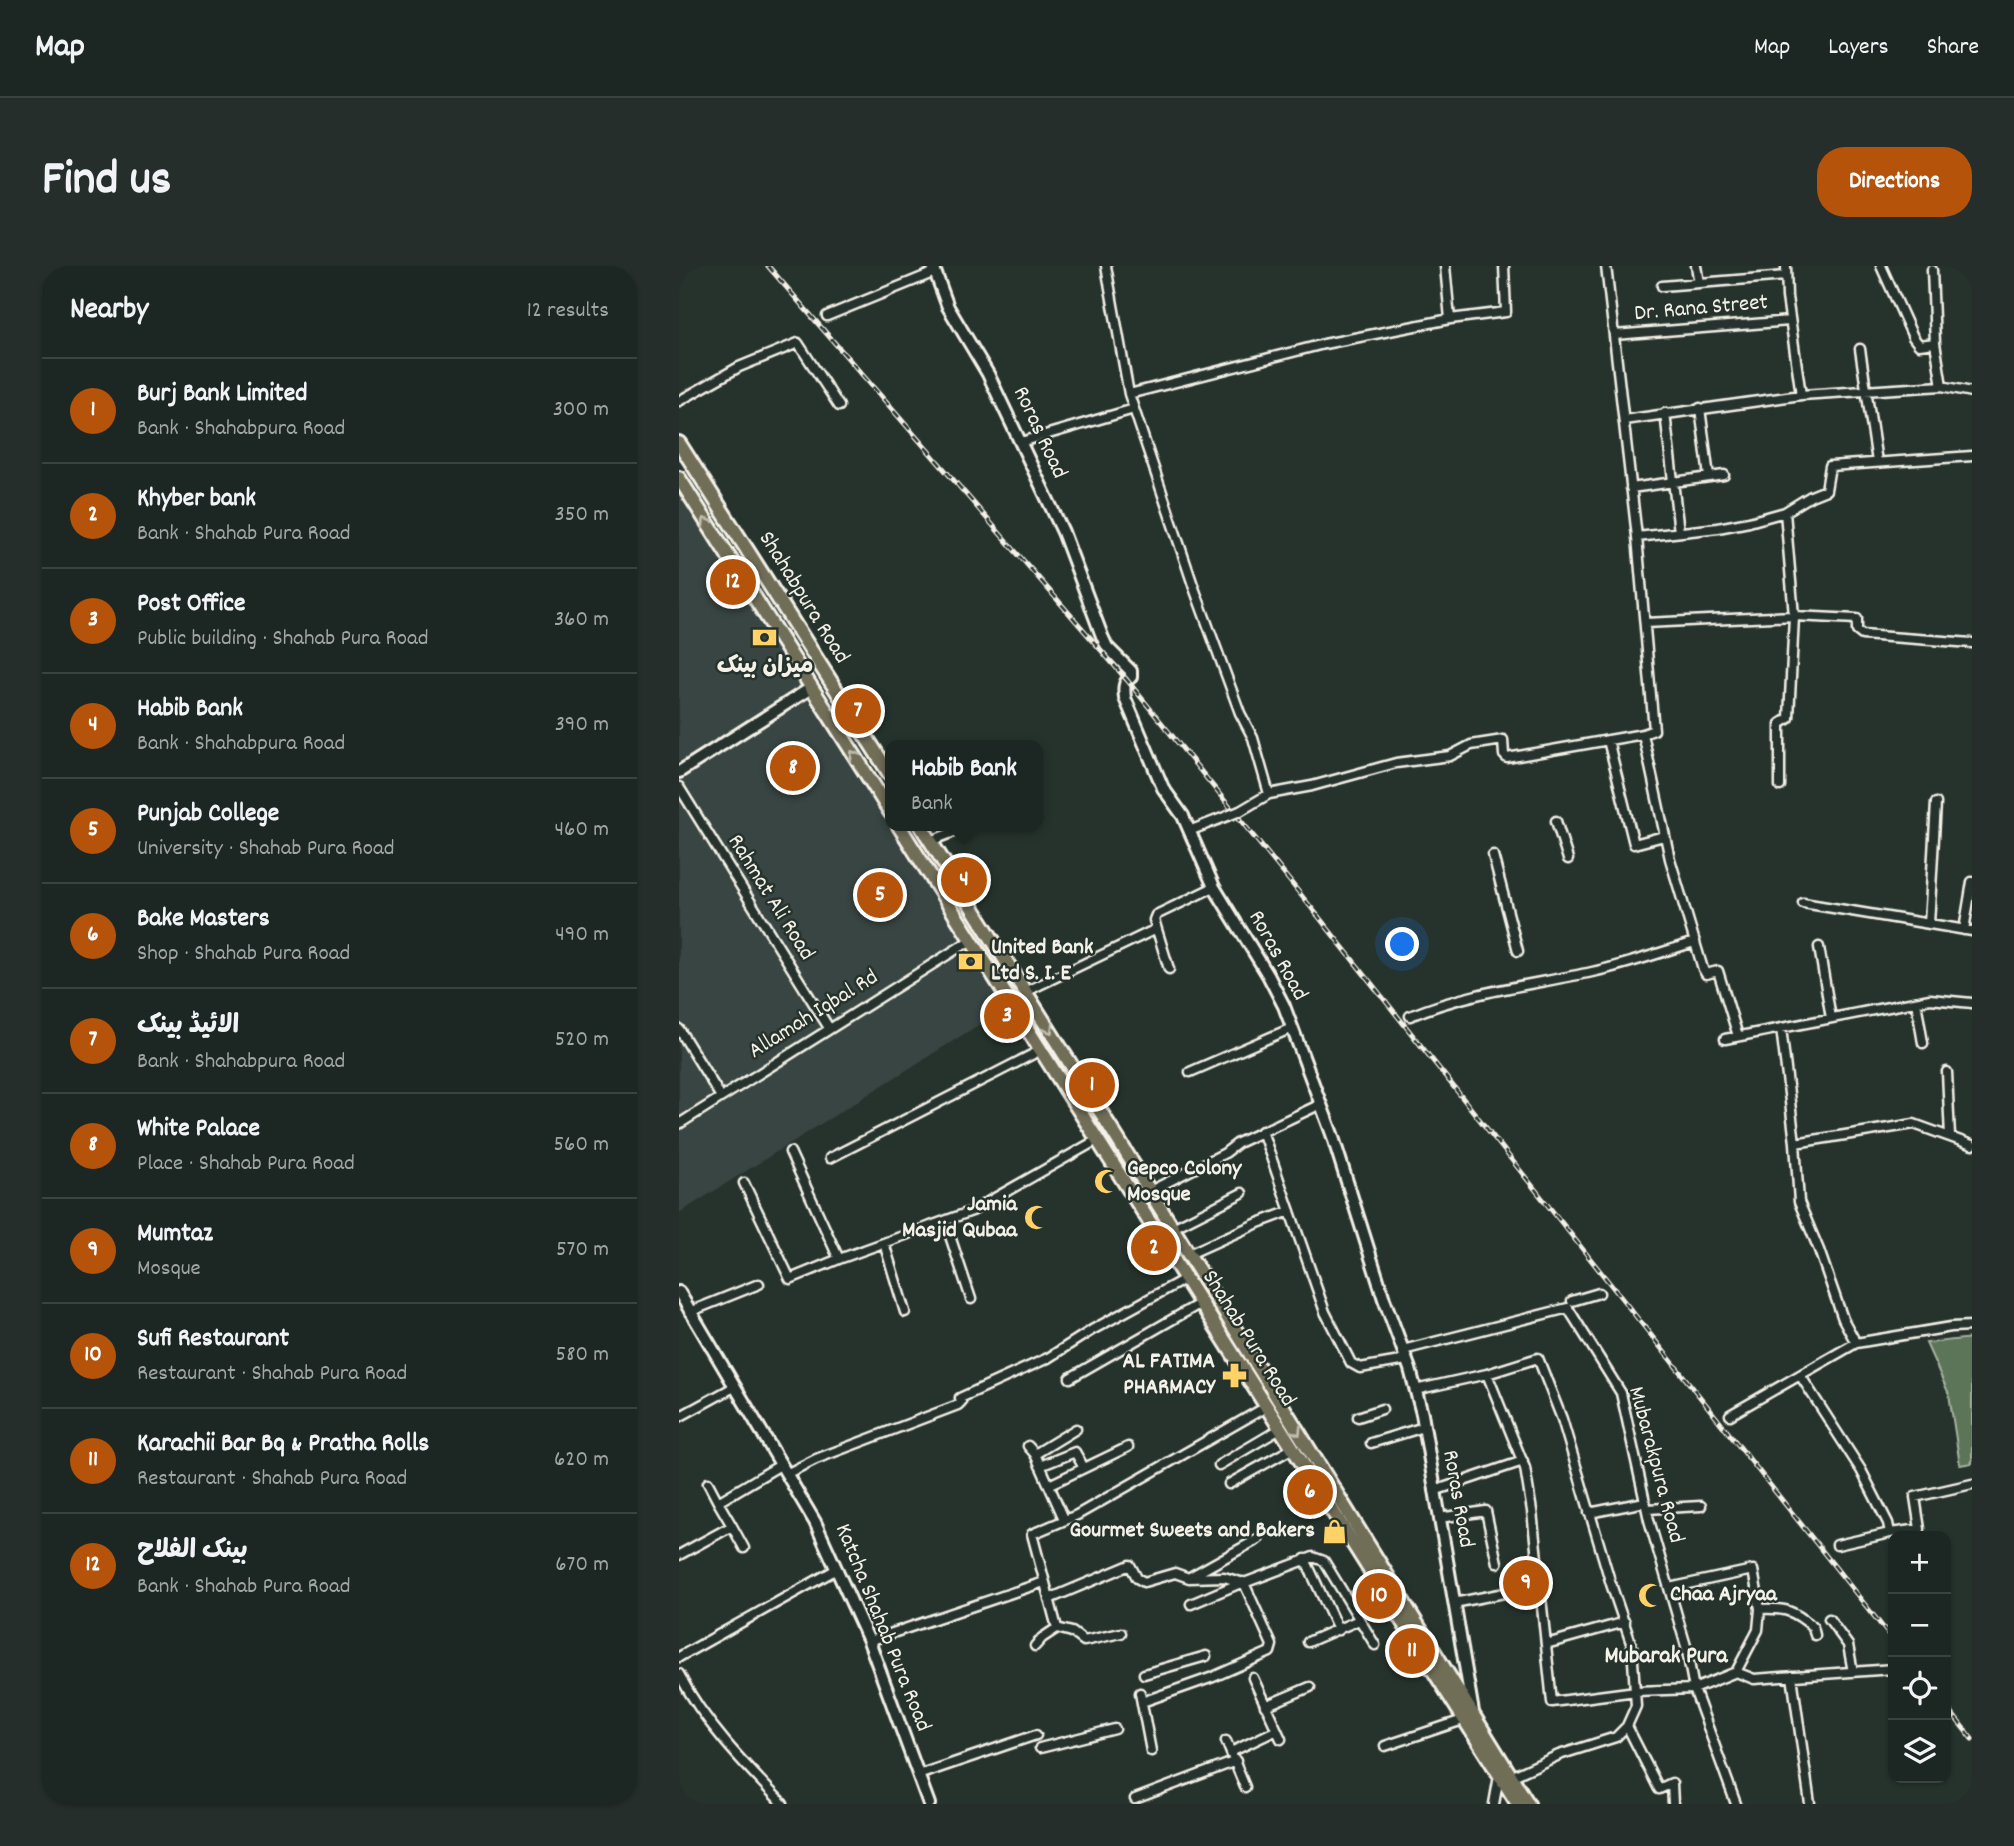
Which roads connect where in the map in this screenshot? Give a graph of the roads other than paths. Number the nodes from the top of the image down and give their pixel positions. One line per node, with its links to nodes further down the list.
1 (1106, 266): 22 (street)
2 (1445, 266): 14 (street)
3 (1504, 266): 14 (street)
4 (1606, 266): 16 (street)
5 (1696, 266): 11 (street)
6 (1786, 266): 10 (street)
7 (1881, 266): 17 (street)
8 (934, 269): 13 (street); 30 (main road, Roras Road)
9 (1932, 270): 17 (street)
10 (1786, 276): 11 (street); 15 (street)
11 (1699, 283): 12 (street)
12 (1662, 285)
13 (827, 316)
14 (1450, 319): 22 (street)
15 (1790, 321): 16 (street, Dr. Rana Street); 23 (street)
16 (1614, 335): 29 (street)
17 (1935, 343): 19 (street)
18 (1860, 349): 20 (street)
19 (1942, 386): 20 (street); 21 (street)
20 (1868, 391): 23 (street); 33 (street)
21 (1972, 393)
22 (1129, 394): 27 (street)
23 (1801, 395): 26 (street)
24 (679, 401): 25 (street)
25 (839, 407)
26 (1700, 408): 28 (street); 35 (street)
27 (1134, 409): 30 (street); 55 (street)
28 (1665, 413): 29 (street); 37 (street)
29 (1624, 420): 38 (street)
30 (1021, 442): 62 (main road, Roras Road)
31 (679, 443): 41 (main road, Shahabpura Road)
32 (1972, 456): 33 (street)
33 (1877, 462): 39 (street)
34 (1724, 475): 35 (street)
35 (1709, 477): 37 (street)
36 (679, 478): 43 (main road, one-way to 36)
37 (1674, 482): 38 (street); 40 (street)
38 (1632, 488): 42 (street)
39 (1786, 512): 40 (street); 44 (street)
40 (1679, 532): 42 (street)
41 (739, 535): 43 (main road); 47 (main road, Shahabpura Road)
42 (1637, 537): 45 (street)
43 (721, 545): 48 (main road)
44 (1794, 616): 45 (street); 46 (street); 53 (street)
45 (1645, 623): 49 (street)
46 (1972, 643)
47 (829, 678): 48 (main road); 51 (main road, Shahabpura Road)
48 (811, 688): 52 (main road); 57 (main road, one-way to 48)
49 (1643, 734): 50 (street); 63 (street)
50 (1608, 740): 55 (street); 63 (street)
51 (885, 767)
52 (679, 772)
53 (1780, 786)
54 (679, 787): 84 (street, Rahmat Ali Road)
55 (1269, 794): 62 (street, bridge)
56 (1935, 803): 70 (street)
57 (885, 804)
58 (1556, 821): 66 (street)
59 (902, 831): 74 (main road, Shahab Pura Road)
60 (924, 831): 64 (main road)
61 (956, 831): 64 (street)
62 (1189, 831): 68 (main road, Roras Road)
63 (1664, 836): 75 (street)
64 (930, 841): 72 (main road)
65 (1493, 855): 77 (street)
66 (1568, 859)
67 (1972, 882): 73 (street)
68 (1214, 887): 71 (street); 85 (main road, Roras Road)
69 (1803, 903): 70 (street)
70 (1929, 924): 73 (street)
71 (1156, 929): 78 (street); 79 (street)
72 (986, 930): 74 (main road); 79 (main road)
73 (1968, 930)
74 (971, 940): 84 (street, Allamah Iqbal Rd); 91 (main road, Shahab Pura Road)
75 (1695, 942): 82 (street); 88 (street)
76 (1819, 947): 83 (street)
77 (1518, 951)
78 (1169, 969)
79 (1025, 992): 105 (main road, one-way to 105)
80 (1916, 1002): 81 (street); 83 (street); 90 (street)
81 (1972, 1003)
82 (1411, 1016)
83 (1831, 1018): 86 (street)
84 (829, 1028): 94 (street, Allamah Iqbal Rd)
85 (1292, 1028): 92 (street); 95 (main road, Roras Road)
86 (1780, 1028): 88 (street); 100 (street)
87 (679, 1029): 94 (street)
88 (1738, 1036): 89 (street)
89 (1725, 1039)
90 (1923, 1042)
91 (1041, 1050): 99 (main road, Shahab Pura Road); 103 (street)
92 (1190, 1072)
93 (1947, 1072): 98 (street)
94 (721, 1097): 96 (street, Allamah Iqbal Rd)
95 (1321, 1104): 97 (street); 124 (main road, Roras Road)
96 (679, 1124)
97 (1262, 1131): 105 (street); 107 (street)
98 (1950, 1137): 100 (street); 101 (street)
99 (1097, 1140): 108 (street); 113 (main road, Shahab Pura Road)
100 (1795, 1143): 123 (street)
101 (1972, 1145)
102 (790, 1152): 112 (street)
103 (830, 1158)
104 (744, 1183): 112 (street)
105 (1150, 1191): 109 (main road)
106 (1243, 1193): 109 (street)
107 (1290, 1211): 111 (street); 124 (street)
108 (945, 1221): 110 (street); 117 (street)
109 (1173, 1228): 111 (main road)
110 (884, 1243): 112 (street); 121 (street)
111 (1189, 1254): 128 (main road)
112 (839, 1259)
113 (1185, 1279): 119 (main road, Shahab Pura Road); 148 (street)
114 (759, 1284): 120 (street)
115 (679, 1292): 120 (main road, Katcha Shahab Pura Road)
116 (1599, 1293): 118 (street)
117 (971, 1299)
118 (1572, 1301)
119 (1201, 1303): 127 (street); 131 (main road, Shahab Pura Road)
120 (689, 1312): 129 (main road, Katcha Shahab Pura Road)
121 (905, 1312)
122 (1972, 1326): 123 (street)
123 (1856, 1343): 126 (street)
124 (1405, 1355): 130 (main road, Roras Road); 156 (street, Mubarakpura Road)
125 (1487, 1374): 130 (street); 145 (street); 158 (street)
126 (1800, 1375): 134 (street); 162 (street)
127 (1070, 1378)
128 (1269, 1385): 131 (main road); 133 (main road)
129 (734, 1387): 135 (street); 148 (main road, Katcha Shahab Pura Road)
130 (1415, 1390): 137 (main road, Roras Road)
131 (1258, 1394): 133 (main road, Shahab Pura Road)
132 (1381, 1409): 136 (street)
133 (1274, 1411): 139 (main road, Shahab Pura Road); 160 (street); 206 (main road, one-way to 206)
134 (1730, 1415)
135 (679, 1417)
136 (1358, 1417)
137 (1424, 1427): 140 (street); 154 (main road, Roras Road)
138 (1076, 1429): 144 (street)
139 (1280, 1429): 143 (main road, Shahab Pura Road); 146 (street)
140 (1371, 1443)
141 (1028, 1446): 144 (street)
142 (1129, 1447): 149 (street)
143 (1293, 1448): 153 (street); 206 (main road, Shahab Pura Road)
144 (1035, 1454): 147 (street)
145 (1523, 1461): 154 (street); 175 (street)
146 (1219, 1465)
147 (1040, 1466): 149 (street); 152 (street)
148 (785, 1468): 155 (street); 171 (main road, Katcha Shahab Pura Road)
149 (1084, 1468): 152 (street)
150 (708, 1483): 155 (street)
151 (1972, 1484): 163 (street)
152 (1049, 1485): 160 (street)
153 (1229, 1485)
154 (1434, 1491): 159 (main road, Roras Road)
155 (718, 1502): 161 (street)
156 (1646, 1505): 157 (street); 158 (street); 176 (street, Mubarakpura Road)
157 (1701, 1506)
158 (1589, 1513): 183 (street)
159 (1439, 1518): 170 (street); 178 (main road, Roras Road)
160 (1064, 1519): 173 (street)
161 (732, 1526): 167 (street); 168 (street)
162 (1890, 1531)
163 (1905, 1531)
164 (1888, 1533): 166 (street)
165 (1258, 1539): 172 (street)
166 (1837, 1545)
167 (744, 1548)
168 (679, 1555)
169 (1305, 1559): 174 (street); 182 (street); 185 (street)
170 (1497, 1563)
171 (837, 1569): 188 (main road, Katcha Shahab Pura Road); 194 (street)
172 (1189, 1578): 174 (street); 177 (street)
173 (1044, 1581): 177 (street); 188 (street)
174 (1243, 1583): 179 (street); 213 (street)
175 (1540, 1586): 178 (street); 190 (street)
176 (1668, 1588): 180 (street); 203 (street, Mubarakpura Road)
177 (1049, 1599): 184 (street)
178 (1454, 1603): 206 (main road, Roras Road)
179 (1191, 1604)
180 (1760, 1609): 187 (street); 196 (street)
181 (1829, 1619): 197 (street)
182 (1359, 1620): 185 (street); 191 (street)
183 (1625, 1622): 190 (street); 204 (street)
184 (1057, 1628): 186 (street); 192 (street)
185 (1338, 1630): 189 (street)
186 (1121, 1633)
187 (1815, 1635)
188 (869, 1641): 216 (main road, Katcha Shahab Pura Road)
189 (1308, 1643)
190 (1546, 1644): 204 (street)
191 (1375, 1645)
192 (1035, 1646)
193 (1206, 1656): 199 (street)
194 (679, 1657)
195 (1888, 1669): 197 (street)
196 (1736, 1672): 200 (street); 203 (street)
197 (1853, 1672): 200 (street)
198 (679, 1674): 220 (street)
199 (1144, 1674)
200 (1792, 1676): 227 (street)
201 (1253, 1678): 205 (street)
202 (1310, 1687): 205 (street)
203 (1693, 1689): 204 (street); 226 (street, Mubarakpura Road)
204 (1636, 1691): 207 (street)
205 (1265, 1706): 214 (street)
206 (1468, 1718): 211 (street); 217 (main road, Shahab Pura Road)
207 (1627, 1726): 217 (street); 225 (street)
208 (1115, 1729): 212 (street)
209 (1036, 1735): 216 (street)
210 (1226, 1741): 214 (street)
211 (1385, 1746)
212 (1040, 1748)
213 (1151, 1751)
214 (1231, 1752): 215 (street)
215 (1236, 1761): 218 (street); 219 (street)
216 (918, 1775): 221 (main road, Katcha Shahab Pura Road)
217 (1505, 1777): 222 (street); 223 (main road, Shahab Pura Road); 224 (main road)
218 (1245, 1787)
219 (1135, 1799)
220 (783, 1804)
221 (929, 1804)
222 (1494, 1804)
223 (1518, 1804)
224 (1528, 1804)
225 (1673, 1804)
226 (1736, 1804)
227 (1810, 1804)

